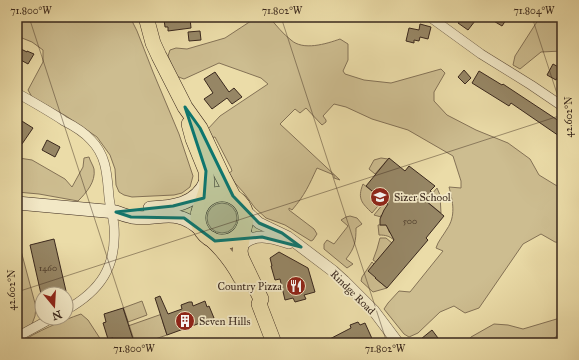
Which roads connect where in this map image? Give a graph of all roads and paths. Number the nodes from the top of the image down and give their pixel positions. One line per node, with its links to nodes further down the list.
1 (146, 17): 5 (main road)
2 (430, 17): 4 (street)
3 (17, 93): 12 (street)
4 (562, 106)
5 (185, 107): 6 (main road); 7 (main road)
6 (207, 177): 8 (main road); 10 (main road)
7 (233, 196): 8 (main road); 11 (main road)
8 (206, 200): 10 (main road); 13 (main road)
9 (17, 203): 12 (main road)
10 (178, 205): 12 (main road)
11 (245, 210): 14 (main road); 15 (street, Rindge Road)
12 (114, 212): 13 (main road); 17 (street)
13 (206, 235): 14 (main road); 16 (main road)
14 (244, 238): 15 (street, Rindge Road); 16 (main road)
15 (301, 247): 21 (street, Rindge Road)
16 (259, 304): 20 (main road)
17 (74, 305)
18 (37, 326): 19 (street)
19 (17, 337)
20 (274, 343)
21 (398, 343)

